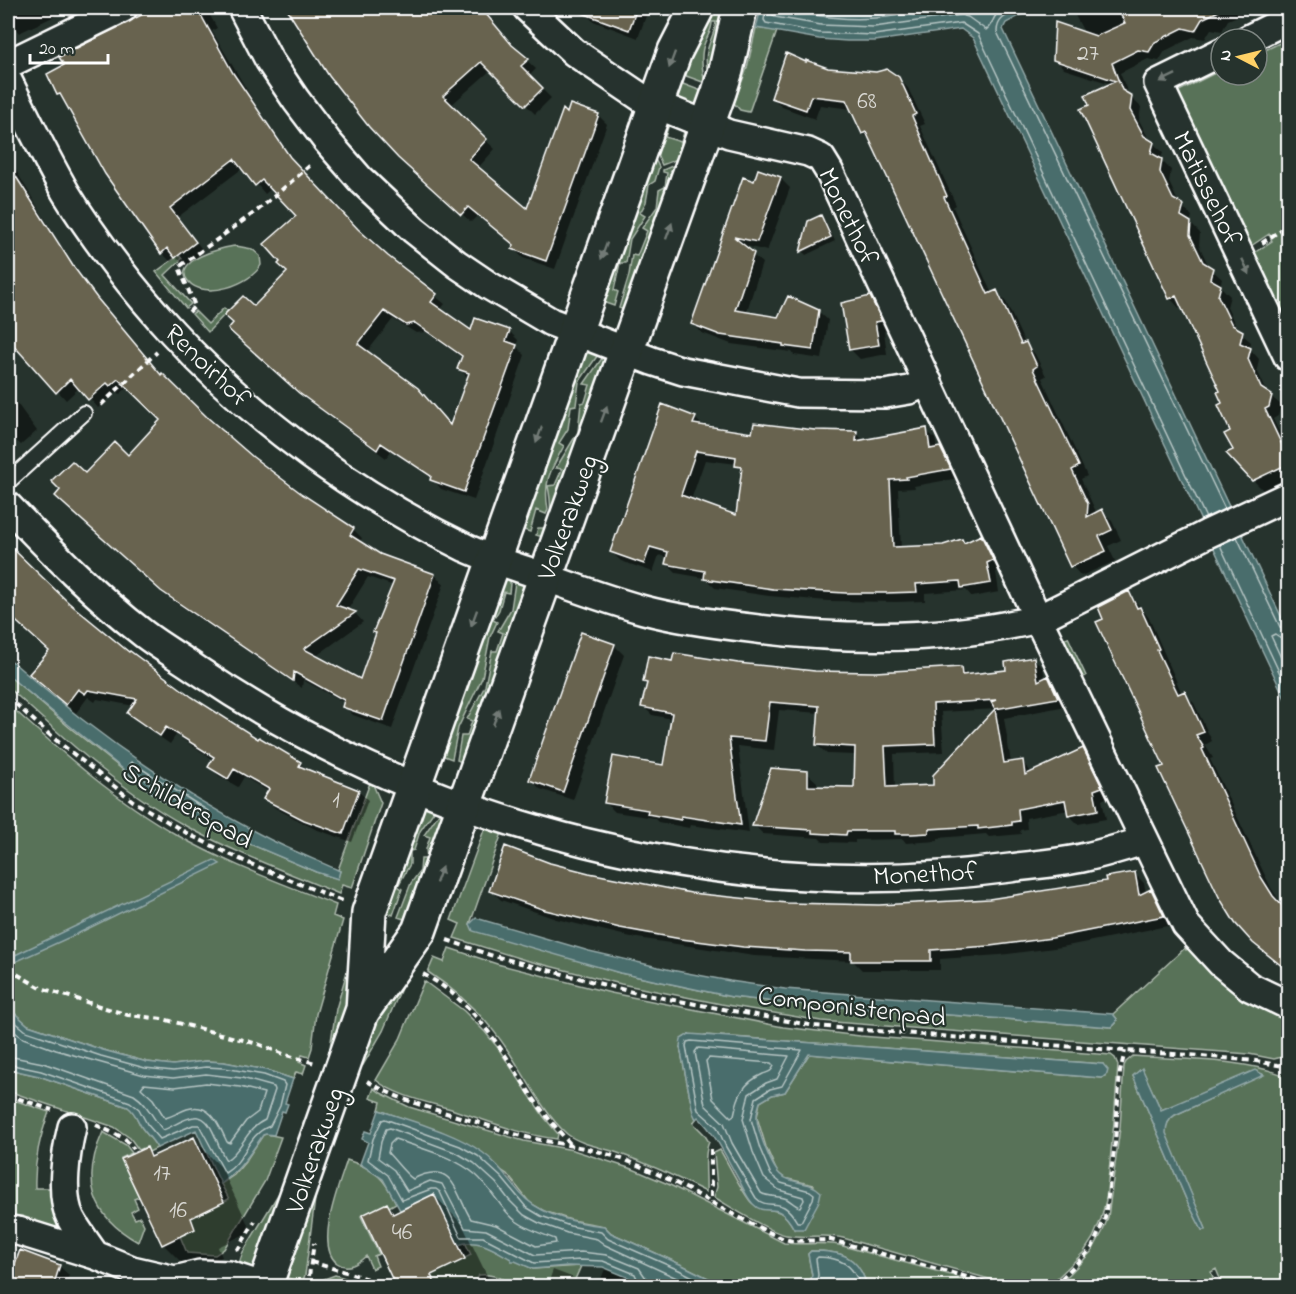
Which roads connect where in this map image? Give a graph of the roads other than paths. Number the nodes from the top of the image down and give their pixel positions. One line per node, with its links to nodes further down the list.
1 (123, 8): 9 (street)
2 (242, 8): 13 (street)
3 (527, 8): 11 (street)
4 (697, 8): 11 (street, Volkerakweg, one-way to 11)
5 (739, 14): 12 (street, Volkerakweg)
6 (1288, 19): 7 (street)
7 (1269, 28)
8 (1209, 58): 15 (street, Matissehof, one-way to 15)
9 (8, 64)
10 (8, 81): 21 (street, Renoirhof)
11 (656, 106): 12 (street, Monethof); 13 (street, Volkerakweg, one-way to 13)
12 (707, 124): 14 (street, Volkerakweg, one-way to 12); 16 (street, Monethof)
13 (576, 332): 14 (street); 21 (street, Volkerakweg, one-way to 21)
14 (626, 351): 16 (street); 22 (street, Volkerakweg, one-way to 14)
15 (1288, 357)
16 (928, 382): 23 (street, Monethof)
17 (84, 413): 18 (lane)
18 (8, 482)
19 (1288, 496): 23 (street)
20 (8, 506): 24 (street)
21 (495, 559): 22 (street, Renoirhof); 24 (street, Volkerakweg, one-way to 24)
22 (545, 577): 23 (street); 25 (street, Volkerakweg, one-way to 22)
23 (1038, 619): 26 (street, Monethof)
24 (414, 786): 25 (street, Monethof); 28 (street, Volkerakweg)
25 (464, 804): 26 (street, Monethof); 28 (street, Volkerakweg, one-way to 25)
26 (1144, 842): 27 (street)
27 (1288, 1005)
28 (362, 1012): 32 (street, Volkerakweg)
29 (72, 1127): 31 (street)
30 (8, 1232): 31 (street)
31 (95, 1255): 32 (street)
32 (264, 1287)

